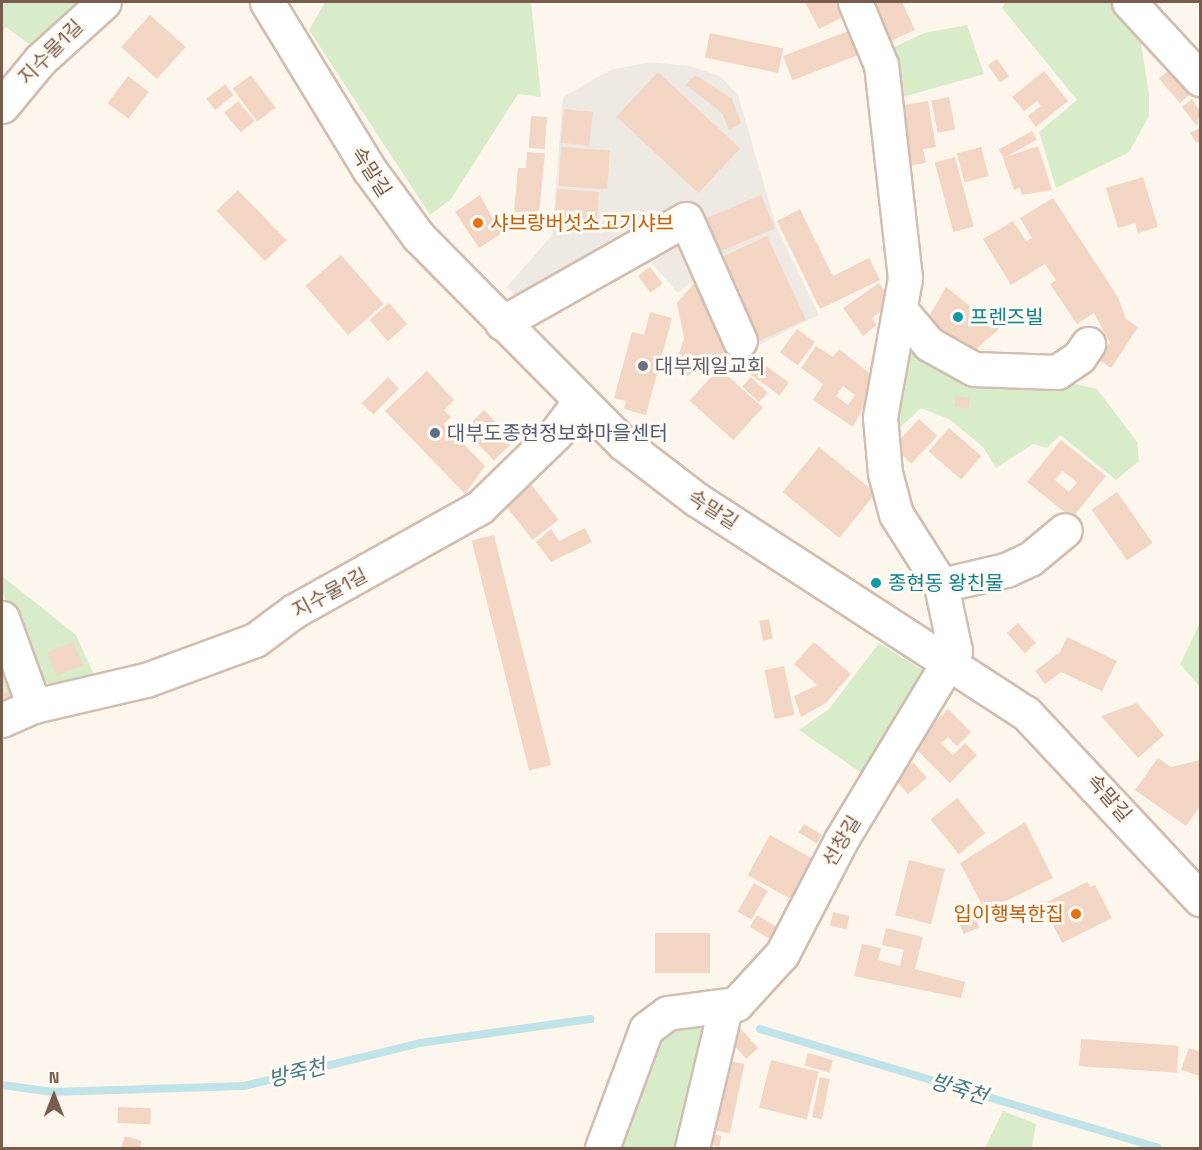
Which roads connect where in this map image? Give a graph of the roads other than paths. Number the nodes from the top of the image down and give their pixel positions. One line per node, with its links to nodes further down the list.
1 (104, 2): 6 (street, 지수물1길)
2 (267, 2): 8 (street, 속말길)
3 (855, 2): 7 (street)
4 (1129, 2): 5 (street)
5 (1200, 79)
6 (2, 106)
7 (902, 312): 10 (street); 13 (street)
8 (502, 322): 9 (street); 11 (street, 속말길)
9 (740, 341)
10 (1088, 344)
11 (580, 401): 15 (street, 속말길); 16 (street, 지수물1길)
12 (1065, 530): 13 (street)
13 (941, 585): 15 (street)
14 (2, 618): 16 (street)
15 (951, 663): 18 (street, 속말길); 19 (street, 선창길)
16 (34, 706): 17 (street, 지수물1길)
17 (2, 720)
18 (1200, 899)
19 (725, 1008): 20 (street, 선창길); 21 (street)
20 (602, 1149)
21 (692, 1149)

